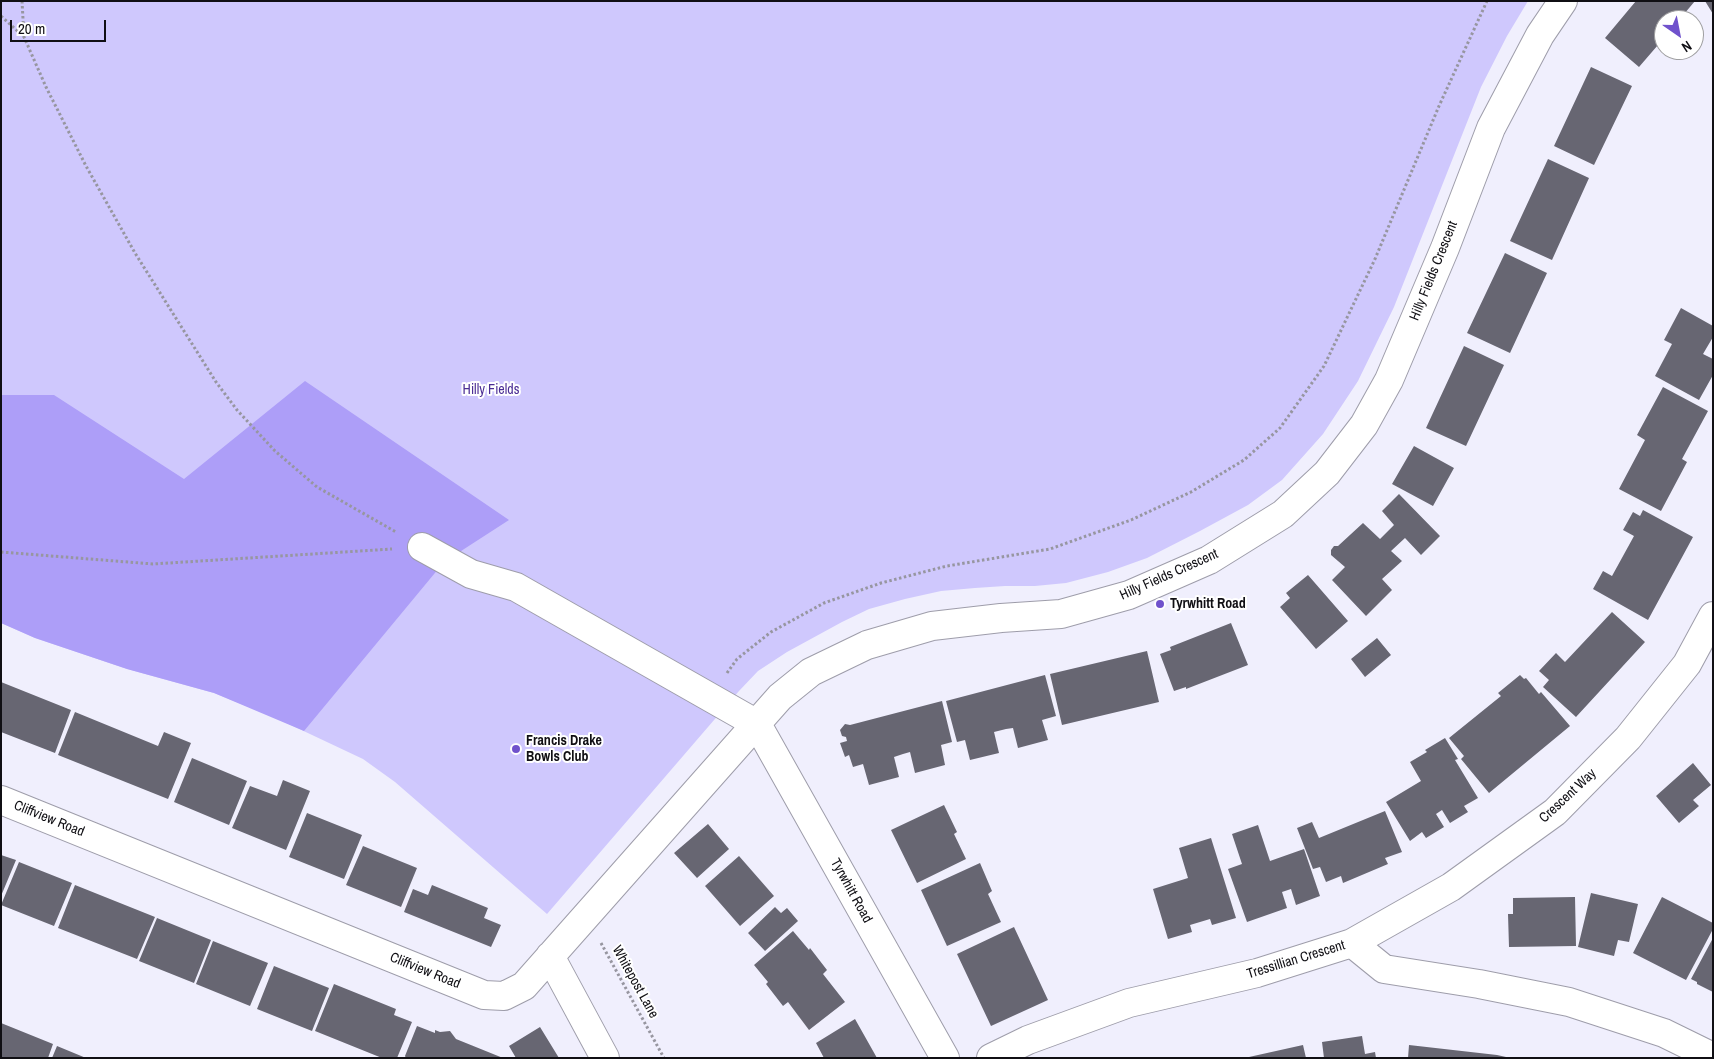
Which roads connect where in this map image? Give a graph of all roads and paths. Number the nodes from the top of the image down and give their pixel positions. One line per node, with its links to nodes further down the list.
1 (22, 1): 5 (path)
2 (1488, 1): 9 (path)
3 (1563, 1): 10 (street, Hilly Fields Crescent)
4 (1, 16): 5 (path)
5 (24, 38): 6 (path)
6 (422, 547): 7 (path); 9 (street)
7 (1, 552)
8 (1713, 616): 13 (street, Crescent Way)
9 (709, 695): 10 (street)
10 (757, 724): 12 (street, Cliffview Road); 18 (street, Tyrwhitt Road)
11 (1, 800): 14 (street, Cliffview Road)
12 (586, 916): 14 (street, Cliffview Road); 17 (path, Whitepost Lane)
13 (1352, 943): 15 (street, Tressillian Crescent); 19 (street, Tressillian Crescent)
14 (550, 956): 16 (street)
15 (1713, 1057)
16 (605, 1058)
17 (664, 1058)
18 (945, 1058)
19 (991, 1058)

